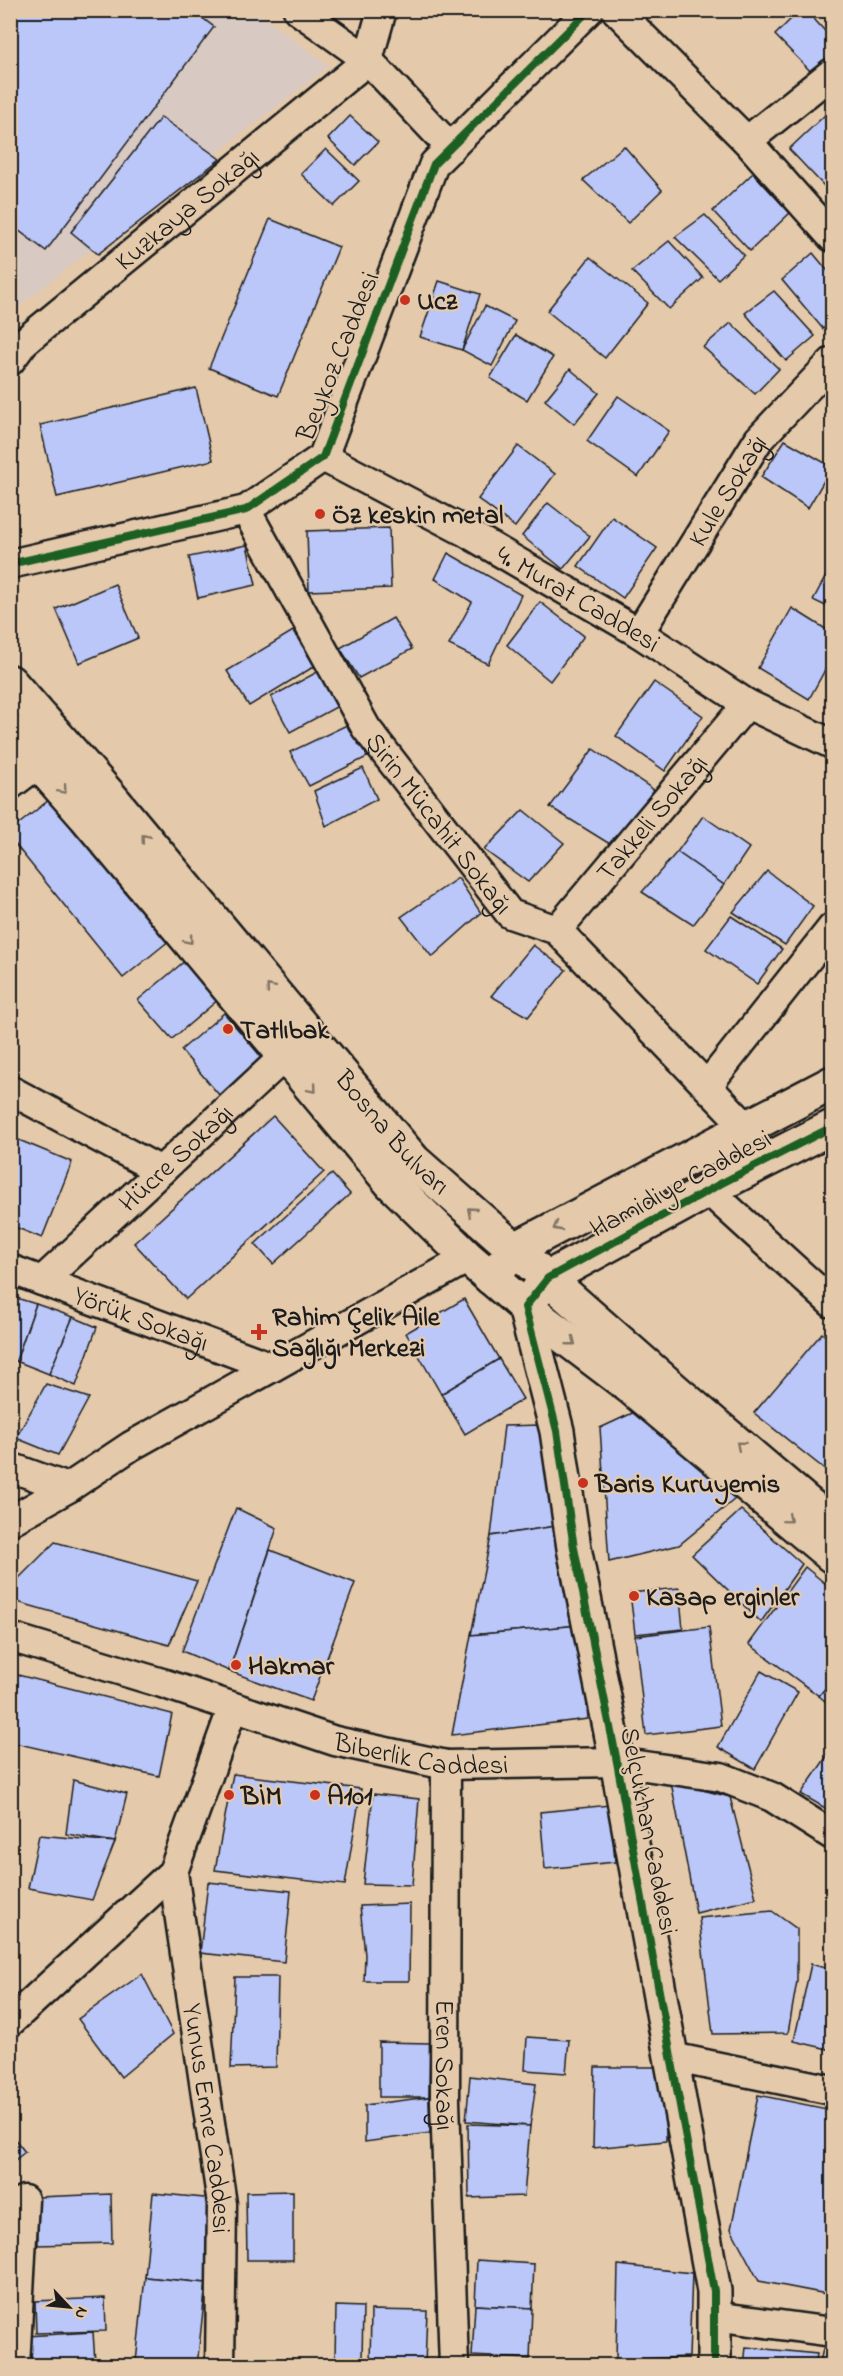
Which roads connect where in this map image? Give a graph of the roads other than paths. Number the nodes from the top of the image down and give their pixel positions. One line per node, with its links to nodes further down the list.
1 (298, 10): 5 (street)
2 (382, 10): 5 (street)
3 (589, 10): 8 (street, Beykoz Caddesi)
4 (616, 10): 7 (street)
5 (368, 60): 8 (street); 10 (street, Kuzkaya Sokağı)
6 (832, 74): 7 (street)
7 (747, 141): 9 (street)
8 (451, 148): 12 (street, Beykoz Caddesi)
9 (832, 237)
10 (15, 346)
11 (832, 362): 15 (street, Kule Sokağı)
12 (323, 457): 13 (street, Beykoz Caddesi); 15 (street, 4. Murat Caddesi)
13 (246, 510): 14 (street, Beykoz Caddesi); 23 (street, Şirin Mücahit Sokağı)
14 (10, 564)
15 (639, 633): 17 (street, 4. Murat Caddesi)
16 (10, 682): 24 (main road, Bosna Bulvarı, one-way to 16)
17 (747, 704): 19 (street, 4. Murat Caddesi); 23 (street, Takkeli Sokağı)
18 (10, 731): 20 (main road, Bosna Bulvarı)
19 (828, 734)
20 (39, 763): 21 (street); 24 (main road, Bosna Bulvarı, one-way to 24)
21 (10, 785)
22 (832, 928): 26 (street)
23 (557, 930): 26 (street, Şirin Mücahit Sokağı)
24 (297, 1045): 30 (street, Hücre Sokağı); 32 (main road, Bosna Bulvarı, one-way to 24); 33 (main road, Bosna Bulvarı, one-way to 33)
25 (832, 1083): 29 (main road, Hamidiye Caddesi)
26 (707, 1086): 29 (street, Şirin Mücahit Sokağı)
27 (10, 1090): 30 (street)
28 (832, 1127): 31 (main road, Hamidiye Caddesi)
29 (747, 1128): 32 (main road, Hamidiye Caddesi, one-way to 32)
30 (161, 1171): 36 (street, Hücre Sokağı)
31 (708, 1190): 35 (main road, Hamidiye Caddesi); 37 (street)
32 (514, 1249): 33 (main road, Hamidiye Caddesi); 35 (main road, Bosna Bulvarı)
33 (479, 1268): 38 (main road, Bosna Bulvarı); 39 (street)
34 (10, 1269): 36 (street, Yörük Sokağı)
35 (548, 1278): 38 (main road); 43 (main road, Bosna Bulvarı, one-way to 35)
36 (42, 1281): 39 (street, Yörük Sokağı)
37 (832, 1302)
38 (525, 1306): 44 (main road, Bosna Bulvarı, one-way to 44); 47 (main road, Selçukhan Caddesi)
39 (272, 1367): 41 (street)
40 (10, 1467): 41 (street)
41 (68, 1488): 42 (street)
42 (10, 1521)
43 (832, 1524)
44 (832, 1556)
45 (10, 1637): 46 (street, Biberlik Caddesi)
46 (233, 1707): 48 (street, Biberlik Caddesi); 50 (street)
47 (616, 1762): 48 (street, Biberlik Caddesi); 49 (street, Biberlik Caddesi); 52 (main road, Selçukhan Caddesi)
48 (446, 1765): 59 (street, Eren Sokağı)
49 (832, 1834)
50 (173, 1872): 51 (street); 58 (street, Yunus Emre Caddesi)
51 (10, 2022)
52 (671, 2057): 53 (street); 55 (main road, Selçukhan Caddesi)
53 (832, 2090)
54 (24, 2200): 57 (street)
55 (714, 2316): 56 (street); 60 (main road, Selçukhan Caddesi)
56 (832, 2332)
57 (15, 2366)
58 (220, 2366)
59 (454, 2366)
60 (714, 2366)

